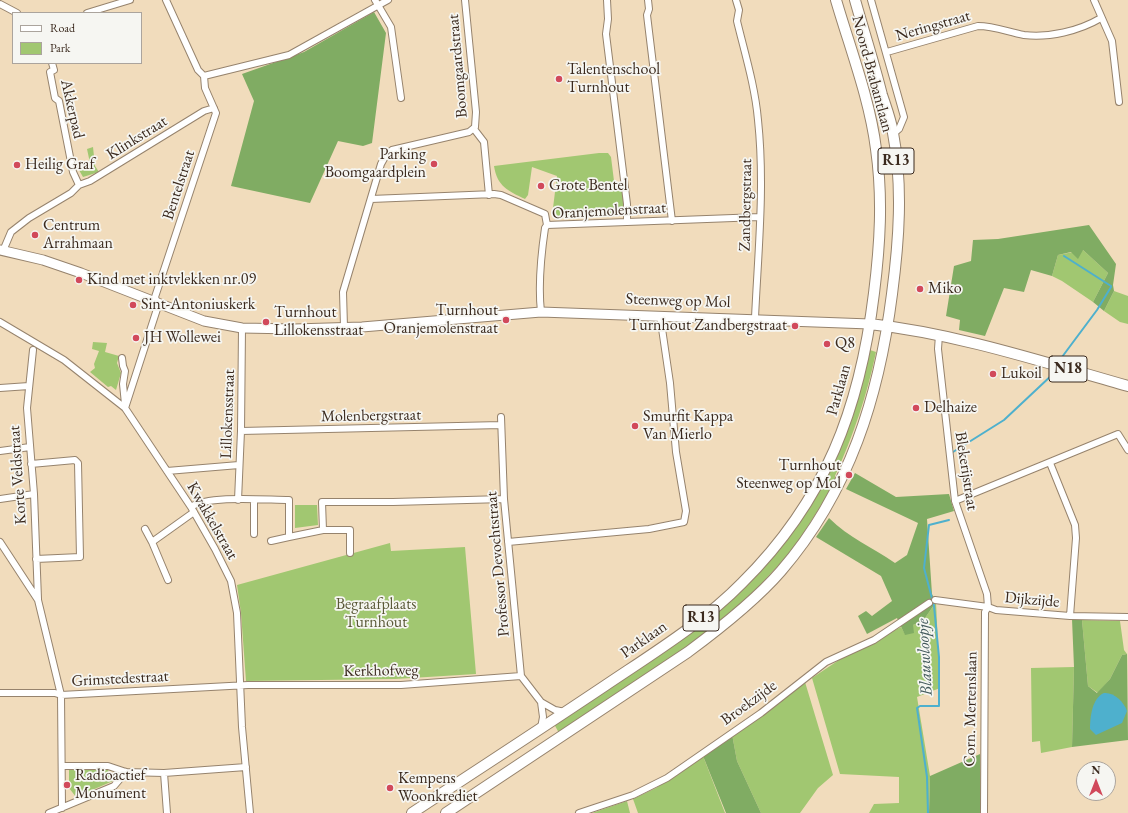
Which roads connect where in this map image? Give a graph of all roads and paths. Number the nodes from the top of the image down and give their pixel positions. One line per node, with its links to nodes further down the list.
1 (130, 0): 15 (street)
2 (166, 0): 19 (street)
3 (388, 0): 12 (street)
4 (465, 0): 23 (street, Boomgaardstraat)
5 (607, 0): 30 (street)
6 (648, 0): 29 (street)
7 (736, 0): 28 (street, Zandbergstraat)
8 (836, 0): 38 (main road, Noord-Brabantlaan / R13)
9 (855, 0): 24 (main road, Noord-Brabantlaan / R13)
10 (871, 0): 17 (street, Noord-Brabantlaan)
11 (1094, 0): 16 (street)
12 (376, 3): 19 (street); 20 (street)
13 (0, 4): 14 (street)
14 (15, 12)
15 (90, 12)
16 (1101, 18): 17 (street, Neringstraat); 21 (street)
17 (887, 52): 24 (street, Noord-Brabantlaan)
18 (52, 64): 25 (street, Akkerpad)
19 (204, 76): 22 (street)
20 (401, 98)
21 (1120, 102)
22 (214, 108): 25 (street, Klinkstraat); 33 (street, Bentelstraat)
23 (474, 129): 26 (street, Boomgaardstraat); 27 (street, Boomgaardstraat)
24 (893, 134): 39 (main road, Noord-Brabantlaan / R13)
25 (79, 185): 32 (street, Klinkstraat)
26 (488, 195): 27 (street); 31 (street)
27 (371, 199): 40 (street, Boomgaardstraat)
28 (760, 217): 29 (street, Oranjemolenstraat); 36 (street, Zandbergstraat)
29 (672, 221): 30 (street, Oranjemolenstraat)
30 (627, 222): 31 (street, Oranjemolenstraat)
31 (547, 226): 34 (street, Oranjemolenstraat)
32 (2, 251): 33 (street, Steenweg op Mol)
33 (157, 302): 41 (street, Steenweg op Mol); 48 (street, Bentelstraat)
34 (541, 312): 35 (street, Steenweg op Mol); 40 (street, Steenweg op Mol)
35 (660, 315): 36 (street, Steenweg op Mol); 73 (street)
36 (755, 318): 38 (street, Steenweg op Mol)
37 (0, 322): 48 (street, Kwakkelstraat)
38 (870, 324): 39 (main road, Steenweg op Mol / N18); 87 (main road, Parklaan / R13)
39 (888, 326): 42 (main road, Steenweg op Mol / N18); 98 (main road, Parklaan / R13)
40 (344, 327): 41 (street, Steenweg op Mol)
41 (242, 328): 51 (street, Lillokensstraat)
42 (939, 335): 46 (main road, Steenweg op Mol / N18); 64 (street, Blekerijstraat)
43 (33, 350): 45 (street, Korte Veldstraat)
44 (122, 358): 48 (street)
45 (29, 386): 47 (street); 52 (street, Korte Veldstraat)
46 (1128, 386)
47 (0, 388)
48 (125, 408): 58 (street, Kwakkelstraat)
49 (501, 417): 50 (street, Professor Devochtstraat)
50 (502, 425): 51 (street, Molenbergstraat); 61 (street, Professor Devochtstraat)
51 (241, 431): 57 (street, Lillokensstraat)
52 (30, 447): 53 (street); 56 (street, Korte Veldstraat)
53 (0, 450)
54 (1128, 450): 55 (street)
55 (1050, 463): 64 (street); 80 (street)
56 (32, 464): 59 (street, Korte Veldstraat); 75 (street)
57 (239, 465): 58 (street); 62 (street, Lillokensstraat)
58 (167, 471): 65 (street, Kwakkelstraat)
59 (34, 494): 60 (street); 75 (street, Korte Veldstraat)
60 (0, 499)
61 (504, 499): 67 (street); 73 (street, Professor Devochtstraat)
62 (238, 500): 63 (street); 65 (street)
63 (253, 500): 68 (street); 69 (street)
64 (955, 501): 79 (street, Blekerijstraat)
65 (193, 510): 71 (street); 83 (street, Kwakkelstraat)
66 (145, 529): 71 (street)
67 (323, 530): 69 (street); 74 (street)
68 (254, 534)
69 (289, 537): 72 (street)
70 (0, 542): 77 (street)
71 (152, 542): 76 (street)
72 (271, 542)
73 (508, 542): 82 (street, Professor Devochtstraat)
74 (350, 553)
75 (36, 559): 77 (street, Korte Veldstraat)
76 (168, 580)
77 (38, 600): 85 (street)
78 (932, 602): 79 (street, Dijkzijde); 99 (street, Broekzijde)
79 (988, 606): 80 (street, Dijkzijde); 100 (street, Corn. Mertenslaan)
80 (1070, 616): 81 (street, Dijkzijde)
81 (1128, 617)
82 (521, 676): 83 (street, Kerkhofweg); 86 (street)
83 (240, 686): 85 (street, Grimstedestraat); 90 (street, Kwakkelstraat)
84 (0, 693): 85 (street, Grimstedestraat)
85 (61, 695): 89 (street)
86 (542, 702): 87 (street); 88 (street)
87 (565, 712): 88 (main road, Parklaan / R13)
88 (541, 728): 97 (main road, Parklaan / R13)
89 (62, 766): 91 (street); 93 (street)
90 (246, 767): 92 (street); 96 (street, Kwakkelstraat)
91 (126, 772): 92 (street); 93 (street)
92 (164, 773): 95 (street)
93 (62, 808): 94 (street)
94 (49, 813)
95 (167, 813)
96 (250, 813)
97 (412, 813)
98 (446, 813)
99 (579, 813)
100 (984, 813)

